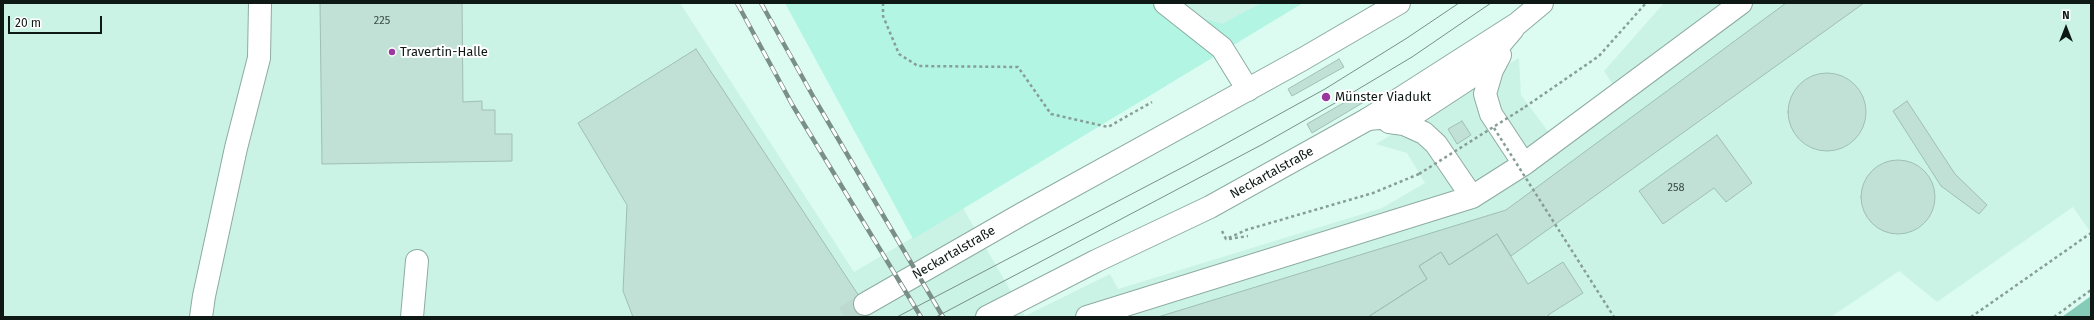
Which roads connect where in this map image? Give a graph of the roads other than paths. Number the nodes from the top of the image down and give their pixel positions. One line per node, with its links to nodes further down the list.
1 (260, 3): 13 (main road)
2 (1165, 3): 7 (main road)
3 (1399, 3): 7 (main road, Neckartalstraße)
4 (1542, 3): 6 (main road, Neckartalstraße)
5 (1741, 3): 9 (main road)
6 (1518, 23): 8 (main road, Neckartalstraße); 9 (main road)
7 (1248, 90): 12 (main road, Neckartalstraße)
8 (1368, 119): 10 (main road); 15 (main road, Neckartalstraße)
9 (1524, 164): 10 (main road)
10 (1472, 197): 16 (main road)
11 (417, 261): 14 (main road)
12 (865, 304)
13 (201, 317)
14 (412, 317)
15 (987, 317)
16 (1087, 317)

